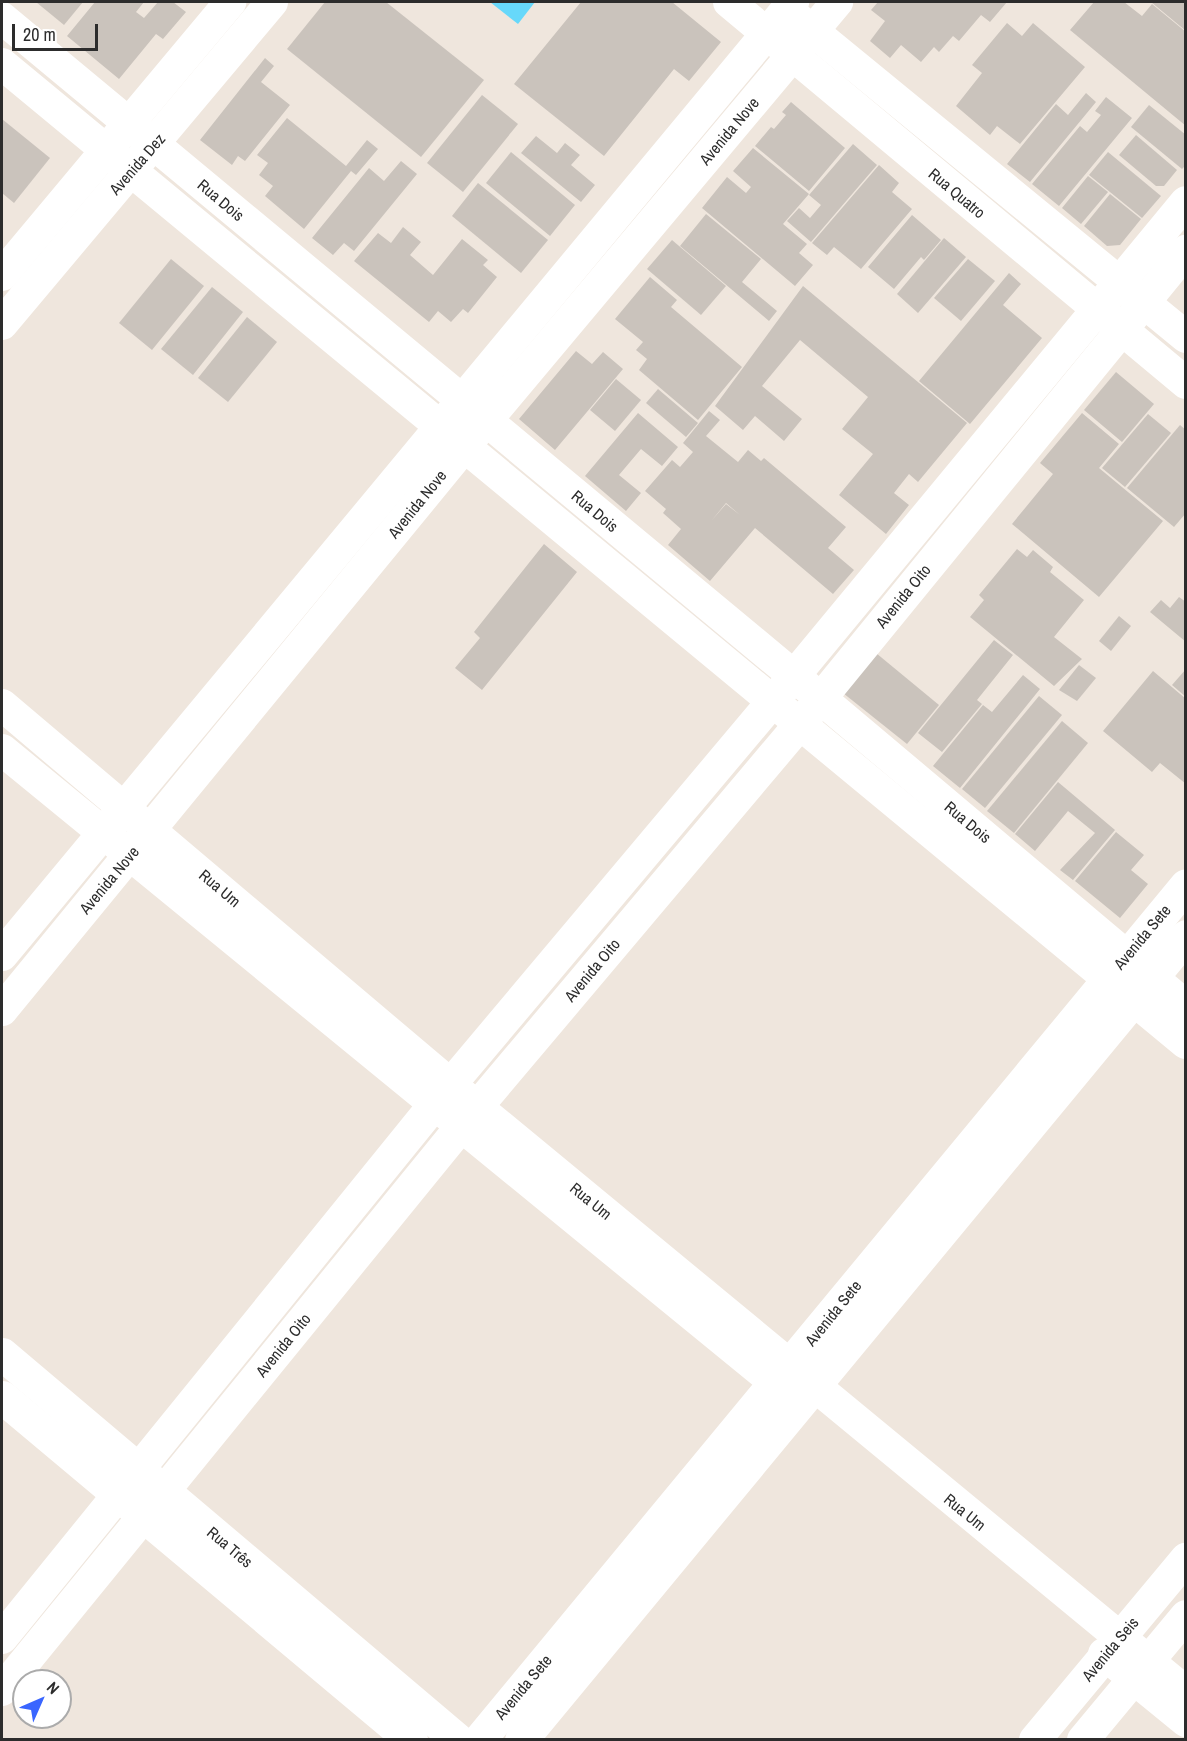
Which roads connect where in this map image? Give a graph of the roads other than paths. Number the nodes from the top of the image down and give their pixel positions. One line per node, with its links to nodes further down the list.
1 (230, 2): 10 (street, Avenida Dez)
2 (272, 2): 11 (street, Avenida Dez)
3 (729, 2): 7 (street, Rua Quatro)
4 (837, 2): 8 (street, Avenida Nove)
5 (786, 4): 7 (street, Avenida Nove); 8 (street, Rua Quatro)
6 (2, 18): 10 (street, Rua Dois)
7 (767, 33): 8 (street, Rua Quatro); 23 (street, Avenida Nove)
8 (804, 43): 17 (street, Rua Quatro); 18 (street, Rua Quatro); 24 (street, Avenida Nove)
9 (2, 64): 12 (street, Rua Dois)
10 (129, 124): 11 (street, Rua Dois); 12 (street, Avenida Dez)
11 (154, 145): 13 (street, Avenida Dez); 23 (street, Rua Dois)
12 (106, 150): 13 (street, Rua Dois); 16 (street, Avenida Dez)
13 (130, 171): 19 (street, Avenida Dez); 25 (street, Rua Dois)
14 (1185, 202): 17 (street, Avenida Oito)
15 (1185, 251): 17 (street, Avenida Oito)
16 (2, 275)
17 (1131, 293): 18 (street, Avenida Oito); 20 (street, Avenida Oito); 21 (street, Rua Quatro)
18 (1096, 309): 20 (street, Rua Quatro); 27 (street, Avenida Oito)
19 (2, 324)
20 (1122, 330): 22 (street, Rua Quatro); 28 (street, Avenida Oito)
21 (1185, 337)
22 (1185, 383)
23 (461, 400): 24 (street, Rua Dois); 25 (street, Avenida Nove)
24 (486, 420): 26 (street, Avenida Nove); 27 (street, Rua Dois)
25 (440, 426): 26 (street, Rua Dois); 33 (street, Avenida Nove)
26 (464, 447): 29 (street, Rua Dois); 34 (street, Avenida Nove)
27 (794, 676): 28 (street, Rua Dois); 29 (street, Avenida Oito)
28 (819, 698): 31 (street, Avenida Oito); 40 (street, Rua Dois)
29 (773, 702): 31 (street, Rua Dois); 45 (street, Avenida Oito)
30 (2, 705): 33 (street, Rua Um)
31 (800, 724): 40 (street, Rua Dois); 46 (street, Avenida Oito)
32 (2, 750): 35 (street, Rua Um)
33 (124, 807): 34 (street, Rua Um); 35 (street, Avenida Nove)
34 (151, 829): 36 (street, Avenida Nove); 45 (street, Rua Um)
35 (102, 833): 36 (street, Rua Um); 39 (street, Avenida Nove)
36 (130, 856): 43 (street, Avenida Nove); 45 (street, Rua Um)
37 (1185, 885): 40 (street, Avenida Sete)
38 (1185, 936): 41 (street, Avenida Sete)
39 (2, 955)
40 (1117, 967): 41 (street, Rua Dois); 48 (street, Avenida Sete)
41 (1142, 988): 42 (street, Rua Dois); 44 (street, Rua Dois); 49 (street, Avenida Sete)
42 (1185, 1006)
43 (2, 1010)
44 (1185, 1043)
45 (442, 1094): 46 (street, Rua Um); 51 (street, Avenida Oito)
46 (469, 1117): 48 (street, Rua Um); 52 (street, Avenida Oito)
47 (2, 1354): 51 (street, Rua Três)
48 (782, 1373): 49 (street, Rua Um); 65 (street, Avenida Sete)
49 (807, 1395): 58 (street, Rua Um); 66 (street, Avenida Sete)
50 (2, 1397): 53 (street, Rua Três)
51 (138, 1469): 52 (street, Rua Três); 53 (street, Avenida Oito)
52 (164, 1491): 54 (street, Avenida Oito); 64 (street, Rua Três)
53 (118, 1495): 54 (street, Rua Três); 57 (street, Avenida Oito)
54 (144, 1517): 60 (street, Avenida Oito); 63 (street, Rua Três)
55 (1185, 1559): 58 (street, Avenida Seis)
56 (1185, 1616): 59 (street)
57 (2, 1638)
58 (1112, 1647): 59 (street, Rua Um); 67 (street, Avenida Seis)
59 (1141, 1670): 61 (street, Rua Um); 62 (street, Rua Um); 68 (street)
60 (2, 1690)
61 (1185, 1692)
62 (1185, 1721)
63 (411, 1740)
64 (458, 1740)
65 (479, 1740)
66 (521, 1740)
67 (1035, 1740)
68 (1083, 1740)

